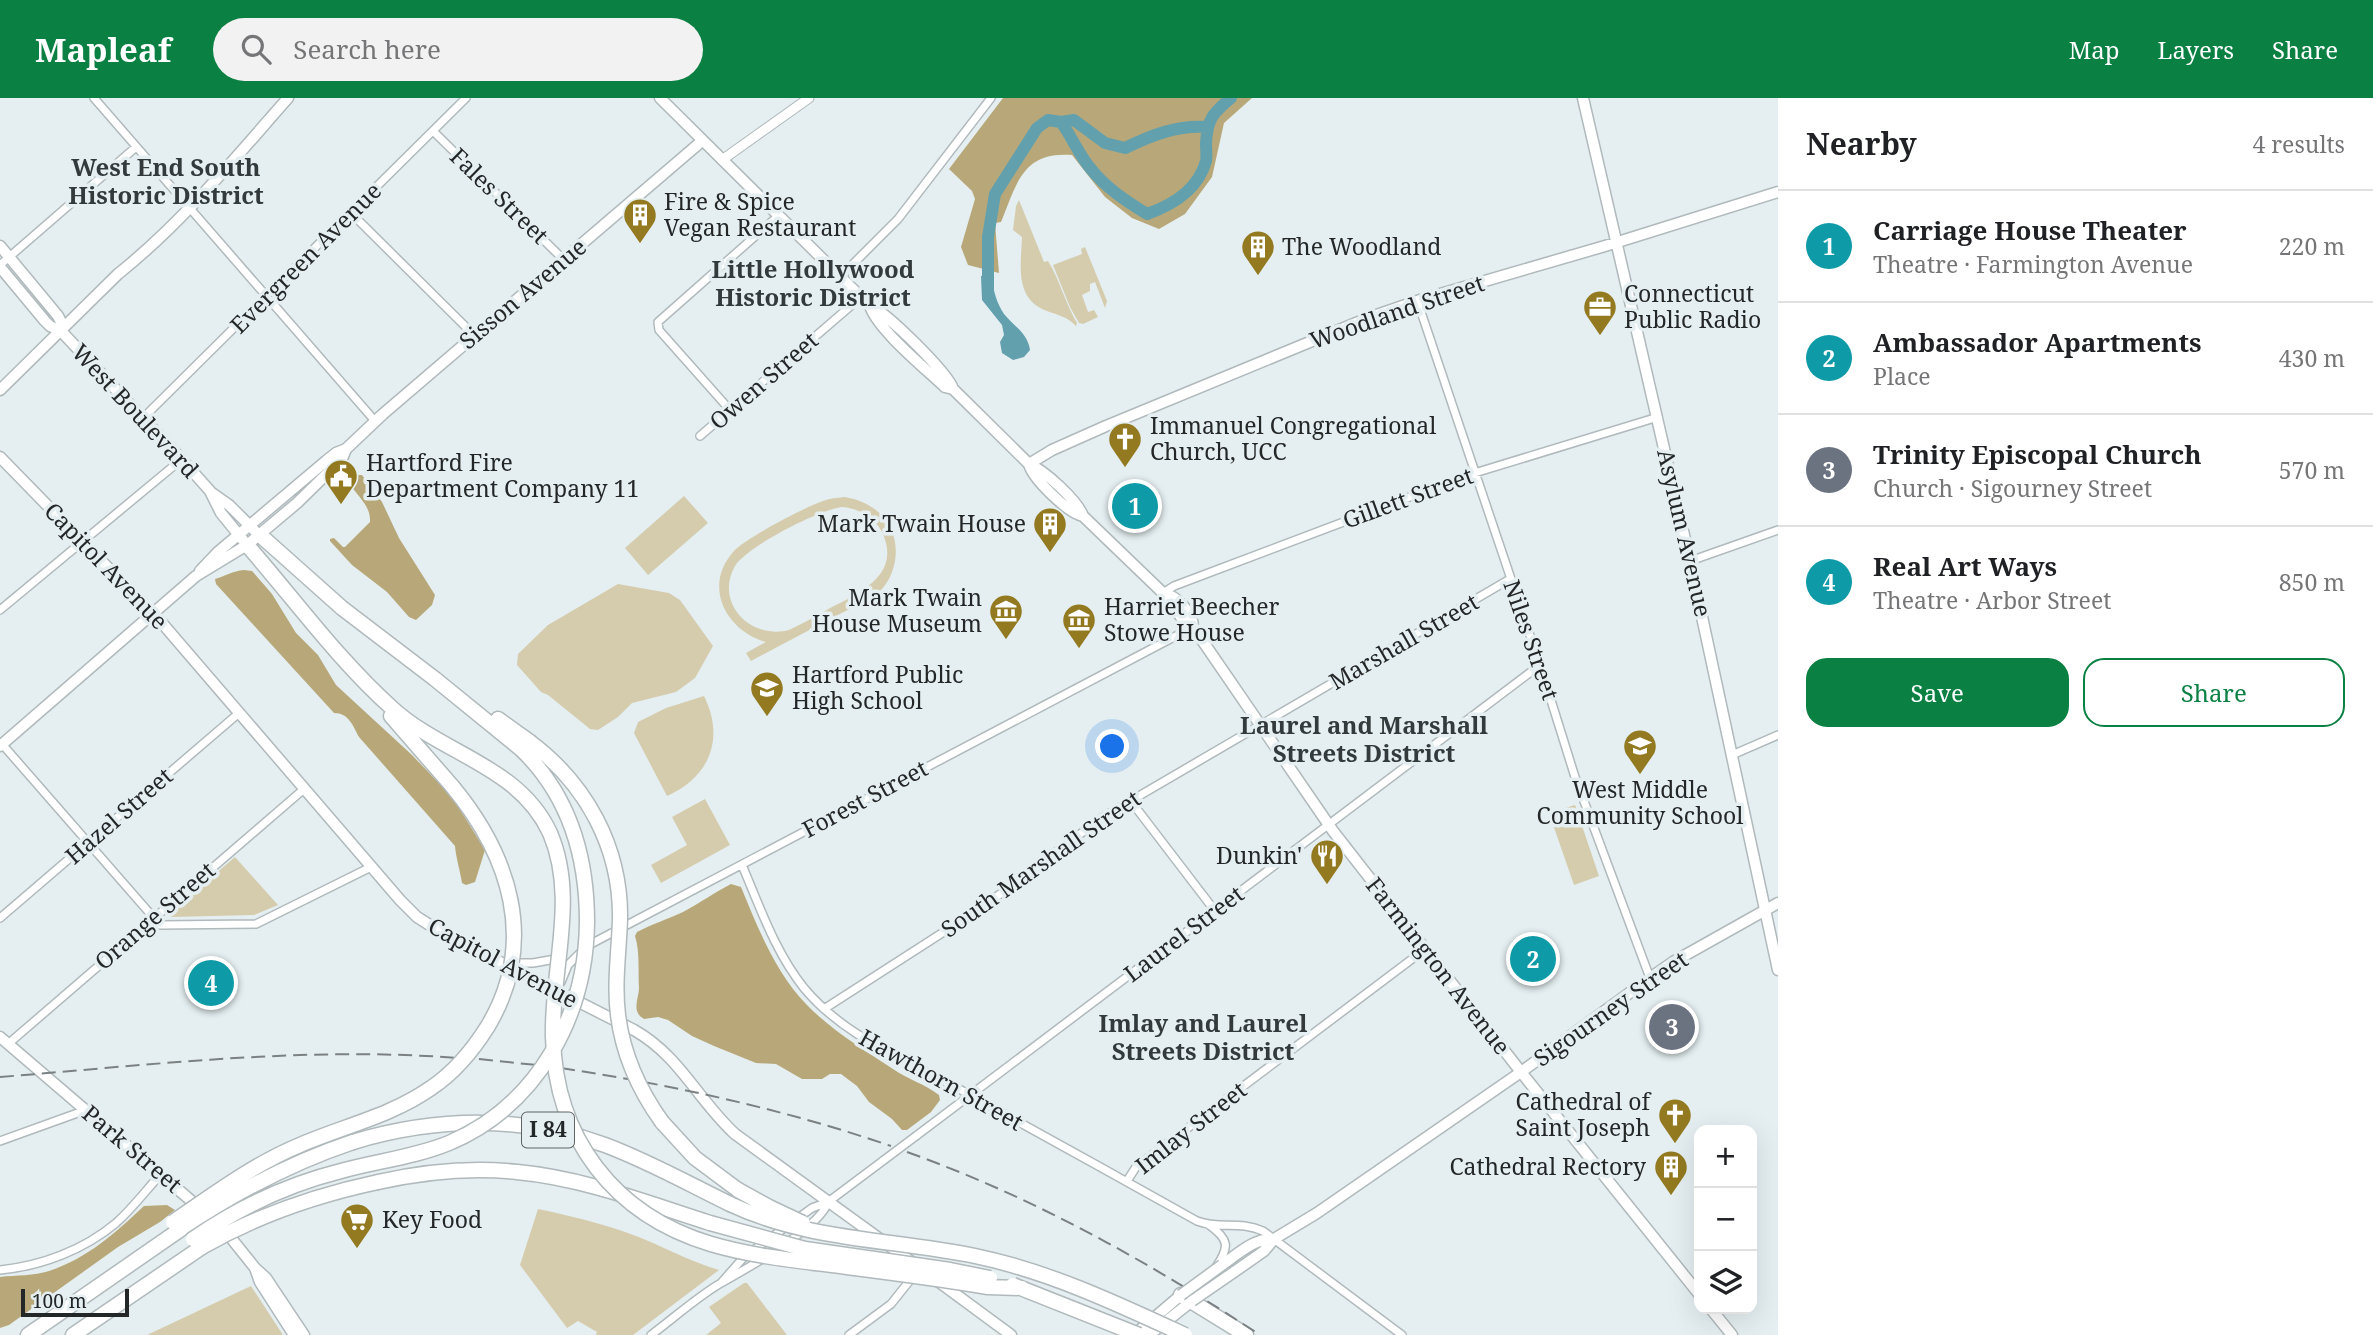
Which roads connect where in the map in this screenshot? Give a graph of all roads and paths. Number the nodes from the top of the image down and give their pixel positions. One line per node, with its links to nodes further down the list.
1 (94, 98): 10 (street)
2 (288, 98): 13 (main road)
3 (466, 98): 8 (street, Evergreen Avenue)
4 (660, 98): 9 (main road, Farmington Avenue)
5 (809, 98): 11 (street)
6 (991, 98): 21 (street)
7 (1583, 98): 16 (main road, Asylum Avenue)
8 (434, 132): 14 (street, Evergreen Avenue); 19 (street, Fales Street)
9 (702, 141): 11 (main road, Farmington Avenue); 19 (main road, Sisson Avenue)
10 (136, 147): 13 (street); 18 (street)
11 (722, 160): 15 (main road, Farmington Avenue)
12 (1778, 192): 16 (main road, Woodland Street)
13 (190, 209): 22 (street); 25 (main road)
14 (351, 212): 22 (street, Evergreen Avenue); 26 (street)
15 (778, 216): 21 (main road, Farmington Avenue); 28 (street)
16 (1616, 243): 24 (main road, Woodland Street); 30 (main road, Asylum Avenue)
17 (0, 246): 18 (main road, West Boulevard)
18 (10, 257): 20 (street); 25 (main road, West Boulevard)
19 (564, 260): 26 (main road, Sisson Avenue)
20 (0, 266): 25 (main road, West Boulevard)
21 (840, 277): 23 (main road, Farmington Avenue)
22 (266, 298): 29 (street, Evergreen Avenue); 31 (street)
23 (861, 298): 28 (street, Owen Street); 36 (main road, Farmington Avenue)
24 (1417, 300): 36 (main road, Woodland Street); 38 (street, Niles Street)
25 (61, 331): 27 (main road); 29 (main road, West Boulevard)
26 (475, 336): 31 (main road, Sisson Avenue)
27 (0, 390)
28 (730, 410): 32 (street, Owen Street)
29 (144, 417): 35 (main road, West Boulevard)
30 (1658, 417): 38 (street, Gillett Street); 45 (main road, Asylum Avenue)
31 (375, 421): 33 (main road, Sisson Avenue)
32 (700, 436)
33 (346, 449): 37 (main road, Sisson Avenue); 39 (main road, Sisson Avenue)
34 (0, 457): 44 (main road, Capitol Avenue)
35 (182, 459): 40 (main road, West Boulevard); 44 (street)
36 (1029, 464): 47 (main road, Farmington Avenue)
37 (313, 472): 39 (main road); 41 (main road, Sisson Avenue)
38 (1475, 473): 46 (street, Niles Street); 47 (street, Gillett Street)
39 (321, 481): 41 (main road, Sisson Avenue)
40 (209, 491): 41 (main road, West Boulevard); 43 (main road, West Boulevard)
41 (255, 530): 43 (main road, Sisson Avenue); 57 (highway)
42 (1778, 530): 45 (street)
43 (243, 540): 49 (main road, Sisson Avenue); 52 (highway)
44 (83, 542): 48 (street); 49 (main road, Capitol Avenue)
45 (1690, 561): 58 (main road, Asylum Avenue)
46 (1510, 579): 51 (street, Niles Street); 54 (street, Marshall Street)
47 (1163, 593): 50 (main road, Farmington Avenue)
48 (0, 610)
49 (153, 614): 53 (main road, Capitol Avenue); 56 (main road, Sisson Avenue)
50 (1193, 627): 54 (main road, Farmington Avenue); 63 (street, Forest Street)
51 (1540, 665): 61 (street, Laurel Street); 74 (street, Niles Street)
52 (369, 688): 85 (highway, bridge); 95 (highway, bridge)
53 (239, 713): 59 (main road, Capitol Avenue); 62 (street, Hazel Street)
54 (1261, 725): 60 (street, South Marshall Street); 61 (main road, Farmington Avenue)
55 (1778, 735): 58 (street)
56 (1, 745): 62 (street)
57 (525, 746): 87 (highway, bridge); 89 (highway, bridge)
58 (1732, 755): 66 (main road, Asylum Avenue)
59 (304, 789): 64 (main road, Capitol Avenue); 69 (street, Orange Street)
60 (1130, 800): 67 (street); 76 (street, South Marshall Street)
61 (1328, 825): 67 (street, Laurel Street); 70 (main road, Farmington Avenue)
62 (88, 843): 68 (street, Hazel Street); 69 (street)
63 (742, 864): 71 (street, Forest Street); 76 (street, Hawthorn Street)
64 (371, 867): 69 (street); 72 (main road, Capitol Avenue)
65 (1778, 903): 66 (main road, Sigourney Street)
66 (1766, 909): 73 (main road, Asylum Avenue); 74 (main road, Sigourney Street)
67 (1215, 911): 79 (street, Laurel Street)
68 (0, 918)
69 (152, 918): 77 (street, Orange Street)
70 (1424, 950): 78 (main road, Farmington Avenue); 83 (street, Imlay Street)
71 (576, 956): 72 (street); 75 (street, Forest Street)
72 (500, 963): 75 (main road, Capitol Avenue)
73 (1778, 970)
74 (1650, 978): 78 (main road, Sigourney Street)
75 (558, 992): 84 (main road, Capitol Avenue)
76 (824, 1009): 79 (street, Hawthorn Street)
77 (4, 1040): 80 (main road, Park Street)
78 (1521, 1072): 88 (main road, Sigourney Street); 96 (main road, Farmington Avenue)
79 (970, 1095): 83 (street, Hawthorn Street); 84 (street, Laurel Street, bridge)
80 (86, 1110): 81 (street); 82 (main road, Park Street)
81 (0, 1141)
82 (161, 1174): 91 (main road, Park Street); 93 (street)
83 (1127, 1181): 86 (street, Hawthorn Street)
84 (828, 1202): 92 (main road, Capitol Avenue); 94 (street, Laurel Street); 94 (street, Laurel Street)
85 (177, 1225): 87 (highway, I 84, bridge); 99 (highway, I 84)
86 (1209, 1225): 88 (street, Hawthorn Street); 90 (street)
87 (823, 1234): 108 (highway, I 84, bridge)
88 (1274, 1239): 90 (main road, Sigourney Street); 97 (main road, Sigourney Street, bridge); 110 (street, Hawthorn Street)
89 (197, 1243): 95 (highway, I 84, bridge); 100 (highway, I 84)
90 (1218, 1267): 97 (main road, Sigourney Street, bridge)
91 (255, 1268): 101 (main road, Park Street); 102 (main road, Park Street)
92 (920, 1268): 104 (street); 105 (main road, Capitol Avenue)
93 (0, 1270)
94 (721, 1283): 103 (street, Laurel Street)
95 (1022, 1288): 106 (highway, I 84, bridge)
96 (1694, 1288)
97 (1186, 1298): 106 (main road, Sigourney Street, bridge); 107 (main road, Sigourney Street); 109 (highway)
98 (1715, 1314): 111 (main road)
99 (28, 1335)
100 (73, 1335)
101 (294, 1335)
102 (303, 1335)
103 (652, 1335)
104 (849, 1335)
105 (1011, 1335)
106 (1136, 1335)
107 (1149, 1335)
108 (1185, 1335)
109 (1246, 1335)
110 (1402, 1335)
111 (1731, 1335)

